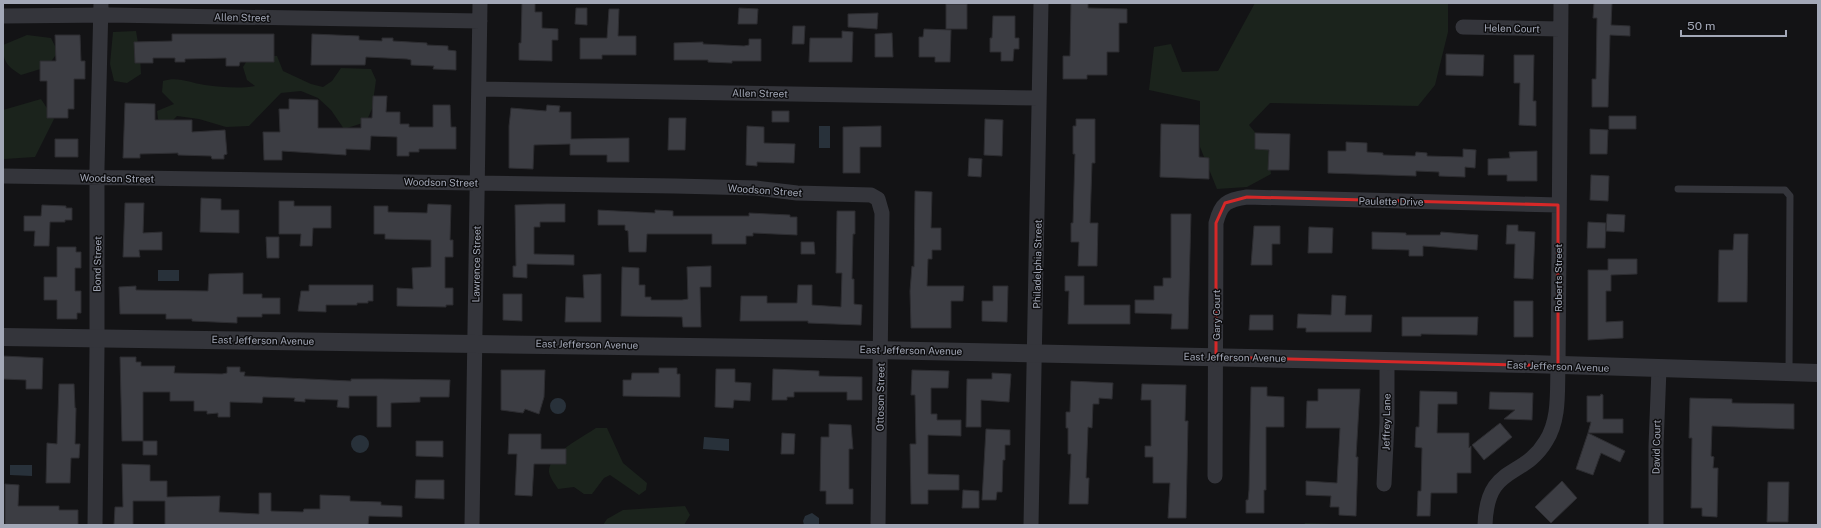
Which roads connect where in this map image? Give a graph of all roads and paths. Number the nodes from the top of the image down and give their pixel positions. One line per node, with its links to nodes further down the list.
1 (480, 3): 6 (street, Lawrence Street)
2 (1041, 3): 10 (street, Philadelphia Street)
3 (1561, 3): 8 (street, Roberts Street)
4 (101, 9): 5 (street, Allen Street); 6 (street, Allen Street); 12 (street, Bond Street)
5 (3, 16)
6 (480, 21): 9 (street, Lawrence Street)
7 (1463, 27): 8 (street, Helen Court)
8 (1560, 29): 17 (street, Roberts Street)
9 (480, 89): 10 (street, Allen Street); 13 (street, Lawrence Street)
10 (1039, 98): 22 (street, Philadelphia Street)
11 (3, 176): 12 (street, Woodson Street)
12 (97, 177): 13 (street, Woodson Street); 19 (street, Bond Street)
13 (478, 183): 15 (street, Woodson Street); 20 (street, Lawrence Street)
14 (1678, 189): 27 (lane)
15 (878, 199): 21 (street, Ottoson Street)
16 (1225, 203): 17 (street, Paulette Drive); 23 (street, Gary Court)
17 (1558, 205): 25 (street, Roberts Street)
18 (3, 337): 19 (street, East Jefferson Avenue)
19 (97, 338): 20 (street, East Jefferson Avenue); 31 (street, Bond Street)
20 (475, 342): 21 (street, East Jefferson Avenue); 32 (street, Lawrence Street)
21 (881, 350): 22 (street, East Jefferson Avenue); 33 (street, Ottoson Street)
22 (1036, 354): 23 (street, East Jefferson Avenue); 34 (street, Philadelphia Street)
23 (1216, 357): 24 (street, East Jefferson Avenue); 29 (street, Gary Court)
24 (1387, 361): 25 (street, East Jefferson Avenue); 30 (street, Jeffrey Lane)
25 (1558, 366): 26 (street, East Jefferson Avenue); 35 (street, Roberts Street)
26 (1659, 369): 27 (street, East Jefferson Avenue); 36 (street, David Court)
27 (1789, 372): 28 (street, East Jefferson Avenue)
28 (1818, 373)
29 (1215, 476)
30 (1384, 484)
31 (94, 525)
32 (472, 525)
33 (878, 525)
34 (1032, 525)
35 (1485, 525)
36 (1656, 525)

